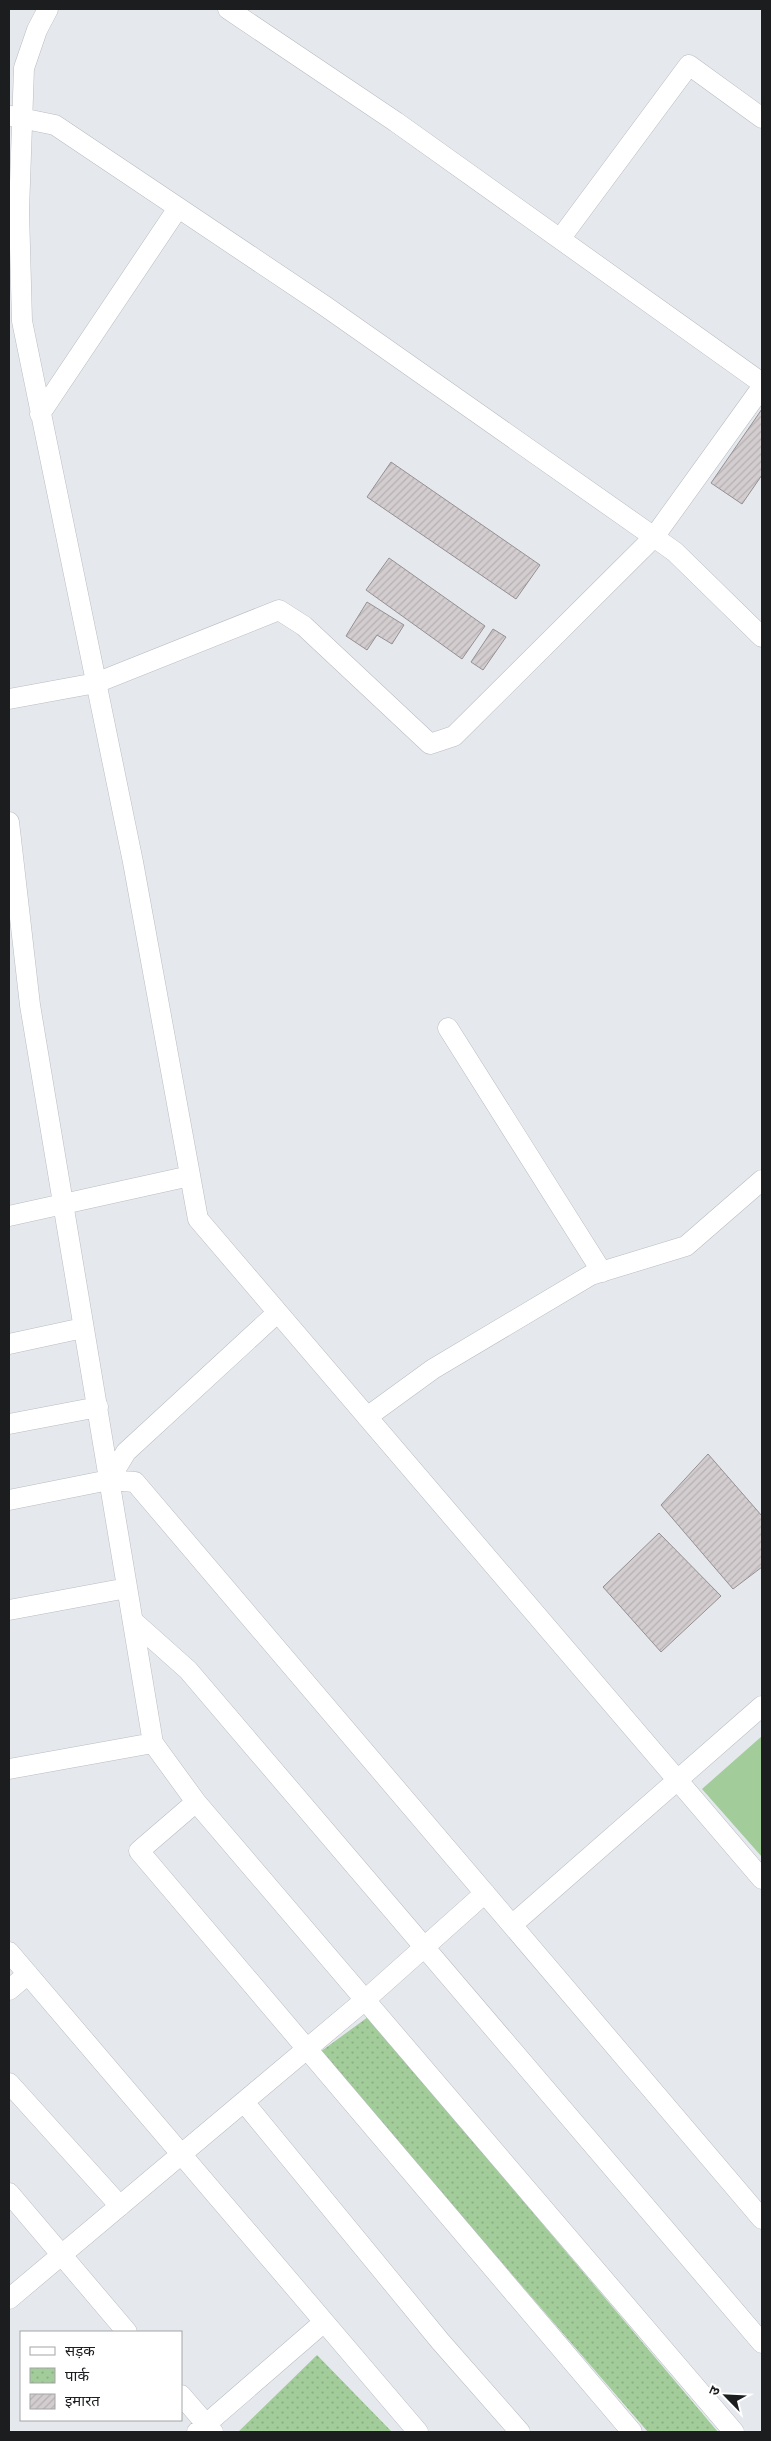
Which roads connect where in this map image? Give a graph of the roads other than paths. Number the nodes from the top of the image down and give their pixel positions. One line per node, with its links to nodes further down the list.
1 (48, 9): 3 (street)
2 (228, 9): 7 (street)
3 (15, 117): 5 (street); 6 (street)
4 (762, 118): 7 (street)
5 (15, 156): 9 (street)
6 (178, 208): 9 (street); 10 (street)
7 (560, 239): 8 (street)
8 (762, 385): 10 (street)
9 (40, 414): 12 (street)
10 (654, 537): 11 (street); 12 (street)
11 (762, 637)
12 (96, 683): 13 (street); 16 (street)
13 (9, 700)
14 (9, 821): 18 (street)
15 (448, 1028): 20 (street)
16 (190, 1176): 18 (street); 21 (street)
17 (762, 1180): 20 (street)
18 (62, 1206): 19 (street); 22 (street)
19 (9, 1216)
20 (602, 1272): 25 (street)
21 (277, 1313): 25 (street); 27 (street)
22 (83, 1328): 23 (street); 24 (street)
23 (9, 1344)
24 (98, 1407): 26 (street); 27 (street)
25 (367, 1417): 35 (street)
26 (9, 1424)
27 (109, 1480): 28 (street); 29 (street); 38 (street)
28 (9, 1500)
29 (127, 1588): 30 (street); 31 (street)
30 (9, 1610)
31 (133, 1620): 33 (street); 40 (street)
32 (762, 1706): 35 (street)
33 (153, 1743): 34 (street); 36 (street)
34 (9, 1769)
35 (678, 1780): 37 (street); 39 (street)
36 (196, 1802): 44 (street); 45 (street)
37 (762, 1879)
38 (485, 1893): 39 (street); 40 (street)
39 (512, 1925): 51 (street)
40 (424, 1948): 44 (street); 56 (street)
41 (9, 1952): 42 (street)
42 (28, 1974): 43 (street); 48 (street)
43 (9, 1990)
44 (365, 2000): 45 (street); 62 (street)
45 (307, 2049): 47 (street); 61 (street)
46 (9, 2083): 50 (street)
47 (244, 2102): 48 (street); 60 (street)
48 (181, 2154): 50 (street); 54 (street)
49 (9, 2194): 52 (street)
50 (120, 2206): 52 (street)
51 (762, 2219)
52 (61, 2255): 53 (street); 55 (street)
53 (9, 2299)
54 (324, 2322): 58 (street); 59 (street)
55 (127, 2331)
56 (762, 2343)
57 (182, 2396): 58 (street)
58 (205, 2430)
59 (418, 2432)
60 (520, 2432)
61 (632, 2432)
62 (734, 2432)

